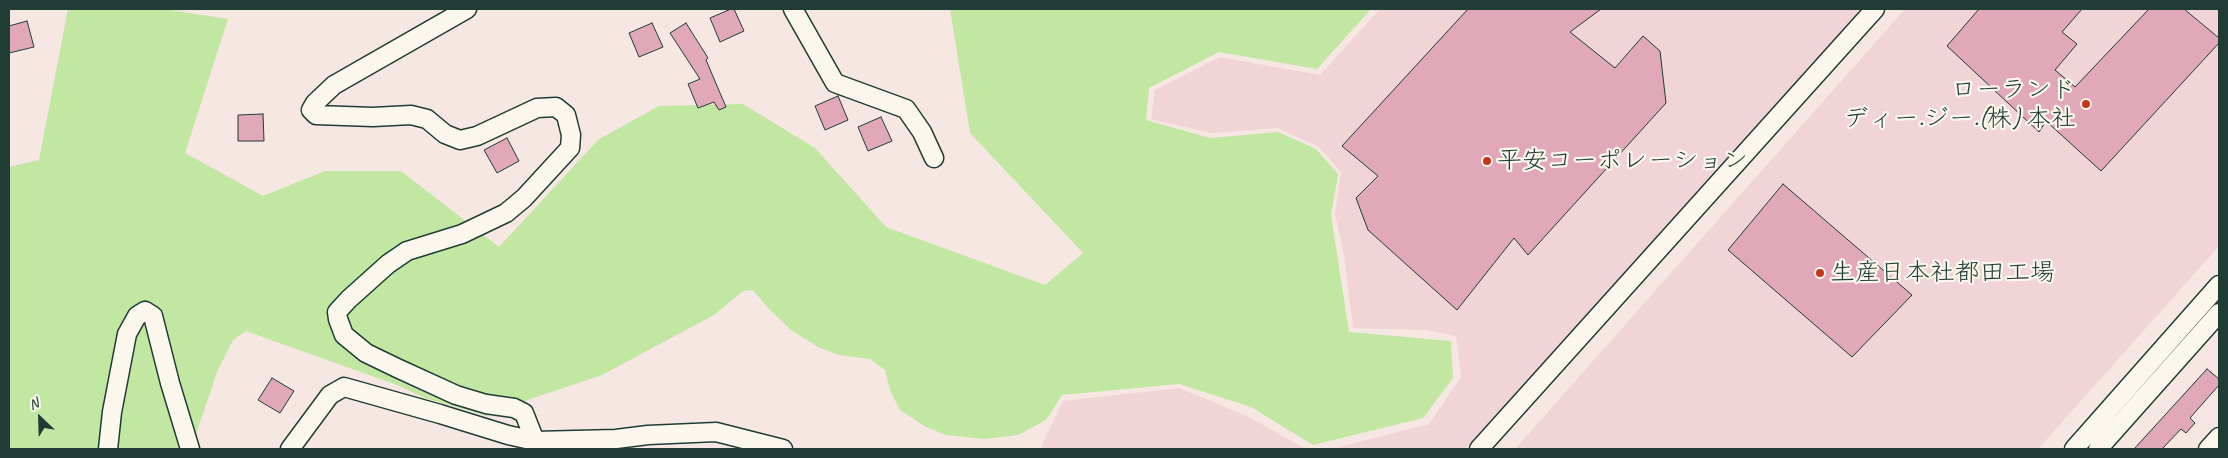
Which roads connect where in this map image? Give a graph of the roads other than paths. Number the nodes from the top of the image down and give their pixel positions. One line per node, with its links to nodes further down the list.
1 (467, 9): 8 (street)
2 (793, 9): 4 (street)
3 (1875, 9): 13 (street)
4 (934, 158)
5 (2219, 285): 14 (street)
6 (2219, 313): 15 (street)
7 (2219, 437): 16 (street)
8 (535, 440): 11 (street); 12 (street)
9 (108, 449): 10 (street)
10 (190, 449)
11 (290, 449)
12 (783, 449)
13 (1479, 449)
14 (2074, 449)
15 (2098, 449)
16 (2208, 449)

